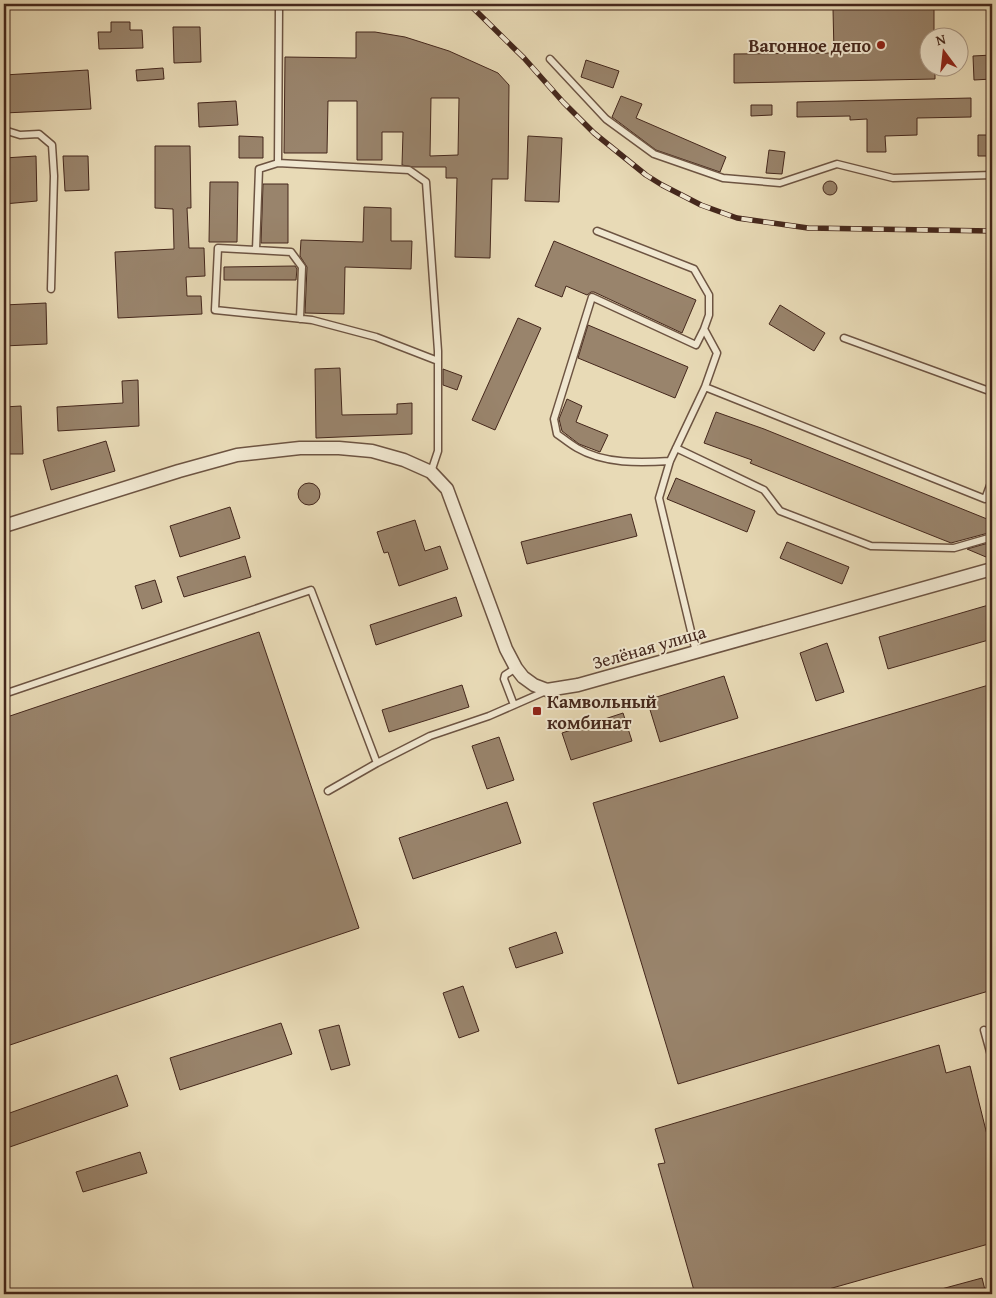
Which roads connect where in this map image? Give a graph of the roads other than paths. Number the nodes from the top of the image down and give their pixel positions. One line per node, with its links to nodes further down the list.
1 (279, 8): 4 (lane)
2 (550, 59): 5 (lane)
3 (4, 130): 8 (lane)
4 (278, 163): 7 (lane); 12 (lane)
5 (992, 175)
6 (597, 231): 10 (lane)
7 (256, 250): 9 (lane); 9 (lane)
8 (51, 289)
9 (300, 319): 12 (lane)
10 (704, 329): 13 (lane); 16 (lane)
11 (844, 338): 14 (lane)
12 (438, 361): 17 (lane)
13 (705, 387): 15 (lane); 18 (lane)
14 (992, 392)
15 (676, 448): 16 (lane); 20 (lane)
16 (670, 461): 22 (lane)
17 (431, 472): 19 (street); 23 (street)
18 (992, 480)
19 (4, 526)
20 (992, 537)
21 (992, 569): 22 (street, Зелёная улица)
22 (696, 652): 24 (street, Зелёная улица)
23 (516, 668): 24 (street); 26 (lane)
24 (547, 690): 26 (lane, Зелёная улица)
25 (4, 694): 27 (lane)
26 (514, 705): 27 (lane, Зелёная улица)
27 (376, 763): 28 (lane, Зелёная улица)
28 (328, 792)
29 (984, 1030): 30 (lane)
30 (992, 1059)

